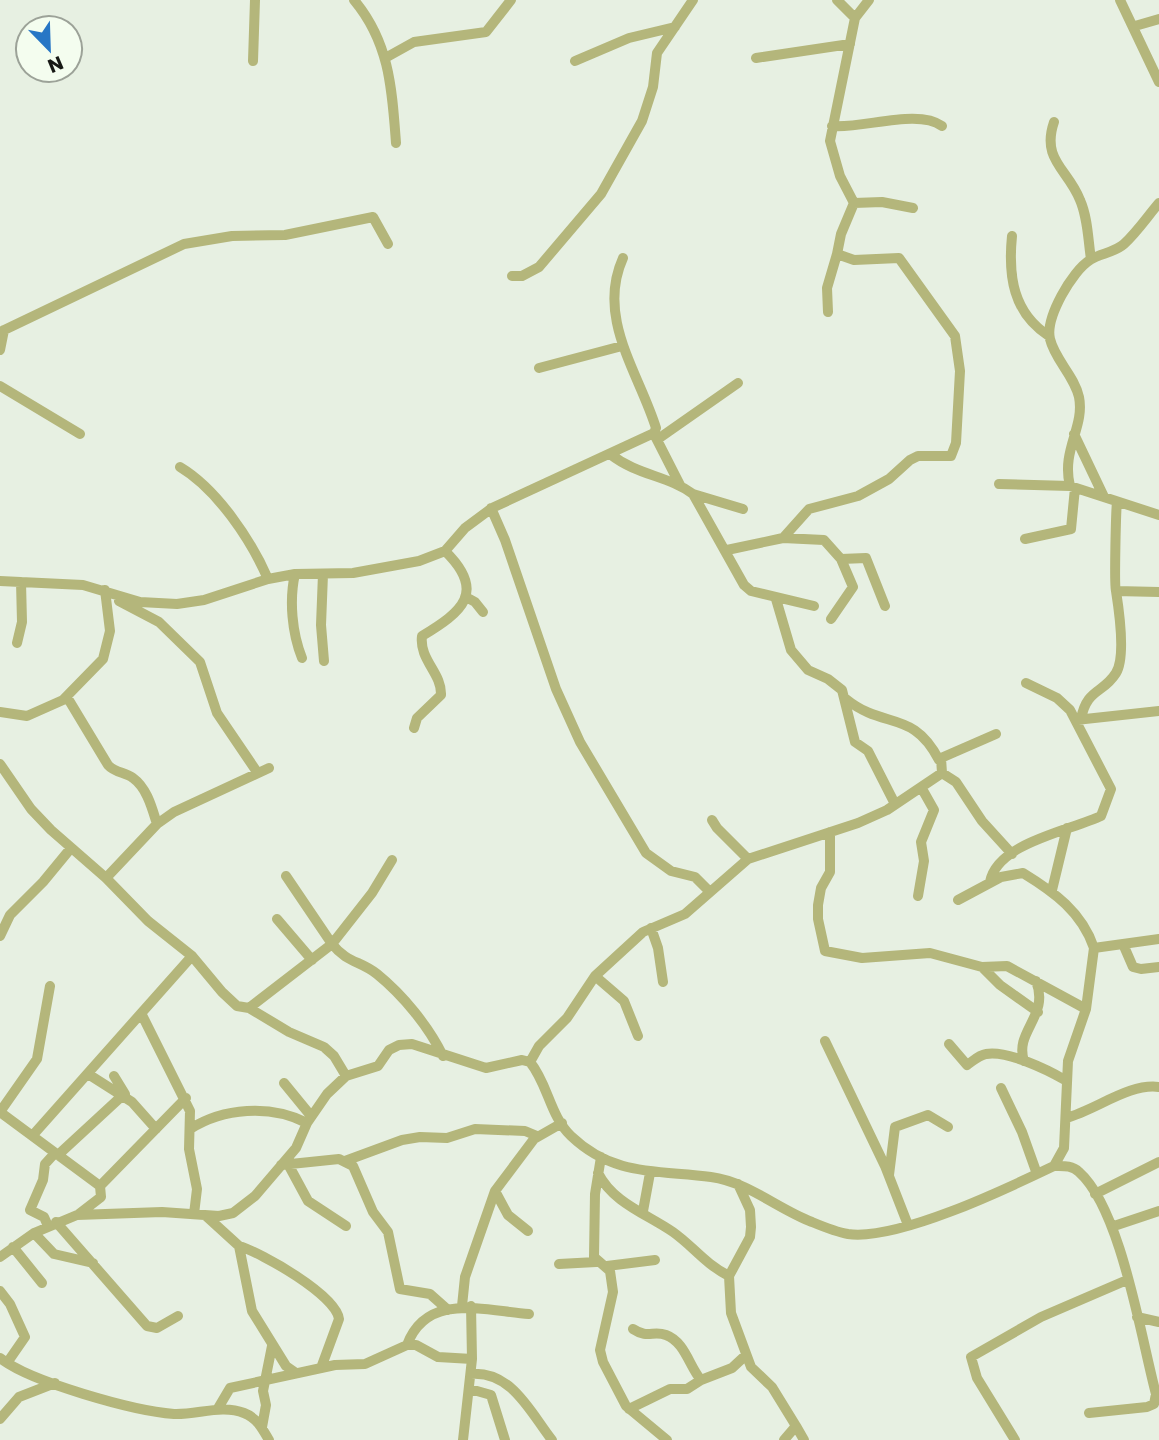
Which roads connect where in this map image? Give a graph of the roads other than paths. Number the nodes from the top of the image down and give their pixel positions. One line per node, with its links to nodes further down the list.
1 (255, 0): 15 (street)
2 (354, 0): 13 (street)
3 (511, 0): 13 (street)
4 (693, 0): 11 (street)
5 (837, 0): 8 (street)
6 (869, 0): 8 (street)
7 (1120, 0): 10 (street)
8 (855, 18): 12 (street)
9 (1159, 19): 10 (street)
10 (1135, 26): 17 (street)
11 (675, 27): 16 (street); 30 (street)
12 (850, 44): 14 (street); 19 (street)
13 (387, 57): 21 (street)
14 (756, 58)
15 (253, 61)
16 (575, 61)
17 (1159, 82)
18 (1054, 122): 29 (street)
19 (832, 126): 20 (street); 23 (street)
20 (942, 126)
21 (396, 143)
22 (1159, 203): 29 (street)
23 (854, 204): 24 (street); 27 (street)
24 (913, 208)
25 (1012, 236): 33 (street)
26 (388, 244): 32 (street)
27 (837, 254): 31 (street); 53 (street)
28 (624, 258): 34 (street)
29 (1091, 259): 33 (street)
30 (512, 276)
31 (828, 312)
32 (2, 331): 35 (street)
33 (1049, 336): 40 (street)
34 (622, 346): 36 (street); 41 (street)
35 (0, 350)
36 (539, 368)
37 (738, 383): 41 (street)
38 (0, 386): 39 (street)
39 (80, 434)
40 (1074, 434): 46 (street); 48 (street)
41 (656, 436): 42 (street); 45 (street)
42 (610, 454): 45 (street); 50 (street)
43 (180, 467): 60 (street)
44 (999, 484): 46 (street)
45 (680, 485): 47 (street)
46 (1072, 487): 48 (street); 54 (street)
47 (693, 494): 51 (street); 55 (street)
48 (1104, 497): 49 (street)
49 (1117, 502): 52 (street); 63 (street)
50 (491, 508): 56 (street); 102 (street)
51 (743, 509)
52 (1159, 515)
53 (783, 538): 55 (street); 57 (street)
54 (1025, 539)
55 (727, 550): 67 (street)
56 (445, 551): 59 (street); 66 (street)
57 (841, 559): 69 (street); 71 (street)
58 (295, 574): 59 (street); 60 (street); 73 (street)
59 (323, 574): 74 (street)
60 (268, 579): 64 (street)
61 (0, 581): 62 (street)
62 (21, 582): 64 (street); 72 (street)
63 (1116, 591): 65 (street); 80 (street)
64 (106, 592): 76 (street); 86 (street)
65 (1159, 593)
66 (466, 597): 70 (street); 81 (street)
67 (776, 599): 68 (street); 77 (street)
68 (814, 606)
69 (885, 606)
70 (482, 612)
71 (831, 619)
72 (17, 643)
73 (302, 658)
74 (324, 661)
75 (1026, 683): 80 (street)
76 (67, 697): 79 (street); 91 (street)
77 (846, 699): 83 (street); 89 (street)
78 (1159, 711): 80 (street)
79 (0, 712)
80 (1078, 720): 92 (street)
81 (414, 728)
82 (996, 734): 83 (street)
83 (939, 760): 87 (street)
84 (269, 768): 86 (street)
85 (1, 769): 94 (street)
86 (257, 772): 91 (street)
87 (942, 773): 88 (street); 95 (street)
88 (921, 787): 89 (street); 103 (street)
89 (895, 804): 93 (street)
90 (712, 820): 96 (street)
91 (157, 824): 99 (street)
92 (1067, 828): 95 (street); 101 (street)
93 (831, 832): 96 (street); 114 (street)
94 (71, 848): 99 (street); 107 (street)
95 (1012, 854): 100 (street)
96 (748, 859): 102 (street)
97 (392, 860): 109 (street)
98 (286, 876): 109 (street)
99 (106, 878): 112 (street)
100 (990, 882): 101 (street); 104 (street)
101 (1052, 890): 111 (street)
102 (709, 891): 106 (street)
103 (918, 896)
104 (958, 900)
105 (277, 919): 113 (street)
106 (652, 928): 116 (street); 118 (street)
107 (0, 936)
108 (1159, 939): 110 (street)
109 (332, 944): 113 (street); 127 (street)
110 (1123, 944): 111 (street); 115 (street)
111 (1094, 948): 121 (street)
112 (192, 956): 120 (street); 123 (street)
113 (312, 960): 120 (street)
114 (982, 967): 117 (street); 122 (street)
115 (1159, 967)
116 (595, 976): 124 (street); 129 (street)
117 (1037, 981): 121 (street); 122 (street)
118 (663, 982)
119 (50, 986): 139 (street)
120 (249, 1008): 132 (street)
121 (1086, 1009): 133 (street)
122 (1038, 1012): 128 (street)
123 (142, 1015): 130 (street); 138 (street)
124 (638, 1036)
125 (825, 1041): 157 (street)
126 (950, 1044): 128 (street)
127 (443, 1056): 129 (street); 132 (street)
128 (1024, 1061): 133 (street)
129 (530, 1062): 142 (street)
130 (88, 1074): 137 (street); 146 (street)
131 (114, 1076): 137 (street)
132 (346, 1076): 141 (street)
133 (1065, 1080): 140 (street)
134 (284, 1083): 141 (street)
135 (1159, 1087): 140 (street)
136 (1001, 1088): 156 (street)
137 (125, 1097): 144 (street); 148 (street)
138 (186, 1098): 144 (street); 145 (street)
139 (0, 1112): 146 (street)
140 (1066, 1118): 153 (street)
141 (309, 1120): 145 (street); 152 (street)
142 (562, 1122): 147 (street); 149 (street)
143 (948, 1127): 157 (street)
144 (156, 1129): 159 (street)
145 (190, 1129): 164 (street)
146 (33, 1135): 148 (street)
147 (537, 1136): 150 (street); 160 (street)
148 (57, 1154): 159 (street); 167 (street)
149 (601, 1157): 154 (street); 155 (street)
150 (345, 1161): 152 (street); 185 (street)
151 (1159, 1162): 161 (street)
152 (284, 1165): 166 (street); 169 (street)
153 (1054, 1166): 156 (street); 161 (street)
154 (598, 1172): 163 (street); 179 (street)
155 (650, 1174): 158 (street); 163 (street)
156 (1037, 1174): 168 (street)
157 (889, 1176): 168 (street)
158 (738, 1184): 168 (street); 180 (street)
159 (100, 1186): 165 (street)
160 (495, 1191): 171 (street); 184 (street)
161 (1095, 1194): 170 (street)
162 (1159, 1210): 170 (street)
163 (643, 1211): 180 (street)
164 (194, 1214): 165 (street); 166 (street)
165 (77, 1215): 167 (street)
166 (205, 1215): 173 (street)
167 (52, 1224): 172 (street); 177 (street)
168 (908, 1225)
169 (346, 1226)
170 (1114, 1226): 181 (street)
171 (528, 1231)
172 (34, 1233): 174 (street); 177 (street)
173 (239, 1246): 192 (street); 196 (street)
174 (13, 1247): 175 (street); 182 (street)
175 (0, 1257)
176 (655, 1260): 179 (street)
177 (94, 1264): 187 (street)
178 (559, 1264): 179 (street)
179 (601, 1264): 203 (street)
180 (729, 1276): 193 (street)
181 (1126, 1280): 188 (street); 216 (street)
182 (42, 1283)
183 (0, 1291): 195 (street)
184 (466, 1306): 185 (street); 186 (street); 194 (street)
185 (448, 1310): 191 (street)
186 (529, 1314)
187 (178, 1316)
188 (1137, 1317): 189 (street); 205 (street)
189 (1159, 1322)
190 (633, 1329): 199 (street)
191 (407, 1345): 194 (street); 196 (street)
192 (272, 1346): 197 (street); 200 (street)
193 (746, 1355): 199 (street); 207 (street)
194 (472, 1359): 198 (street)
195 (3, 1361): 201 (street)
196 (321, 1368): 197 (street)
197 (296, 1373): 200 (street)
198 (471, 1374): 202 (street); 212 (street)
199 (701, 1380): 203 (street)
200 (265, 1382): 204 (street); 208 (street)
201 (55, 1383): 204 (street); 206 (street)
202 (470, 1389): 210 (street); 211 (street)
203 (629, 1409): 213 (street)
204 (218, 1410): 208 (street)
205 (1089, 1413)
206 (0, 1419)
207 (796, 1426): 214 (street); 215 (street)
208 (262, 1427): 209 (street)
209 (269, 1440)
210 (463, 1440)
211 (505, 1440)
212 (552, 1440)
213 (667, 1440)
214 (784, 1440)
215 (804, 1440)
216 (1016, 1440)

